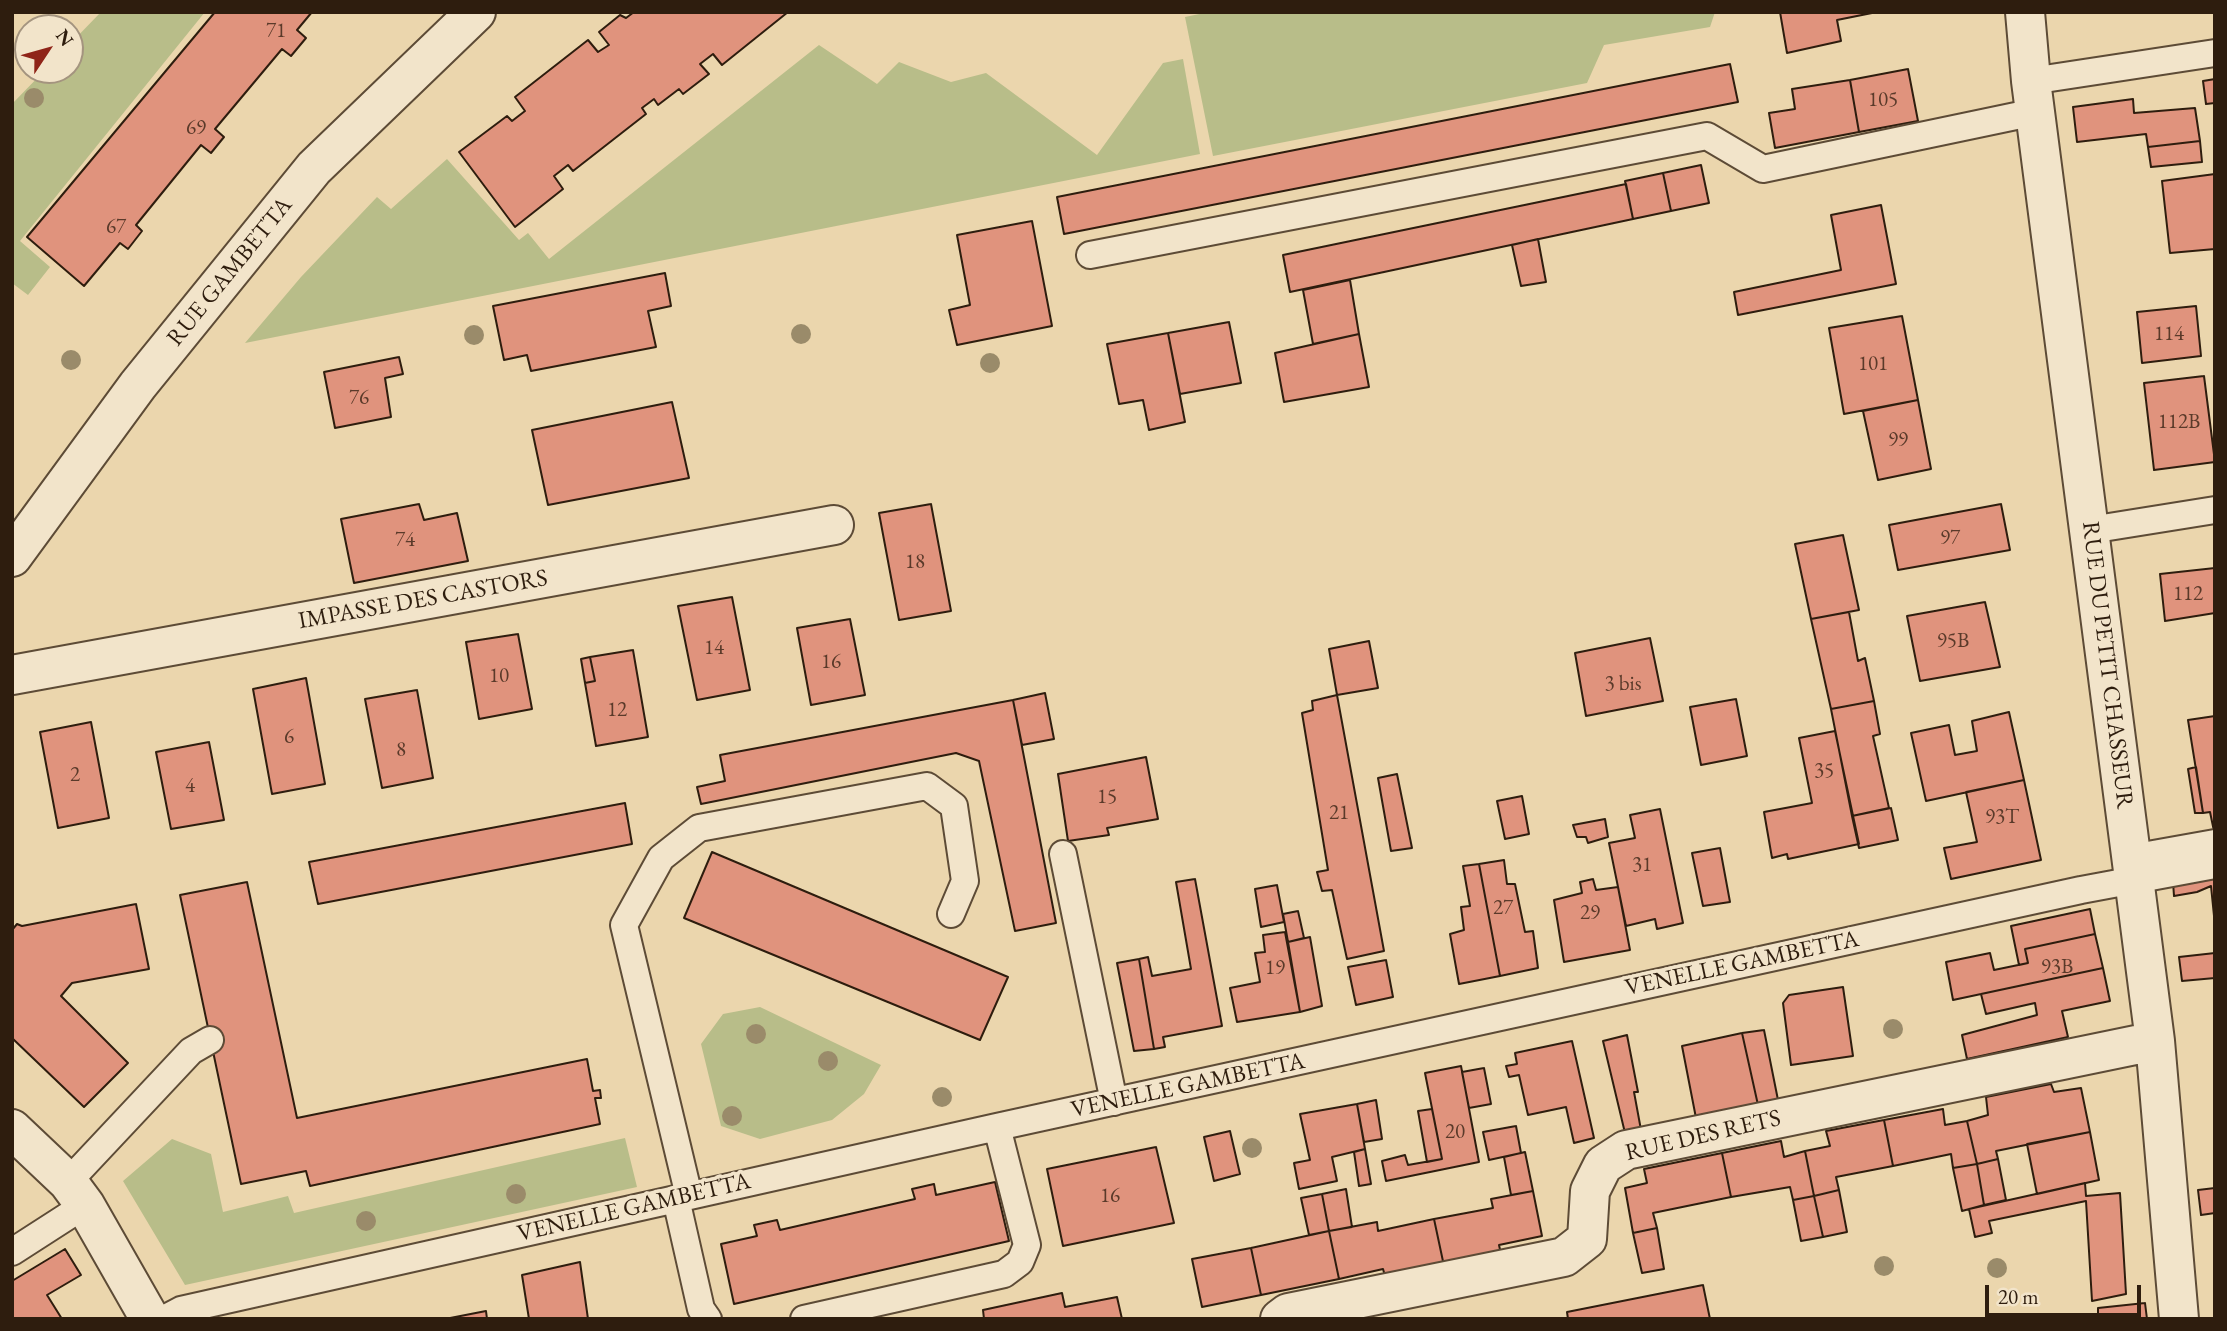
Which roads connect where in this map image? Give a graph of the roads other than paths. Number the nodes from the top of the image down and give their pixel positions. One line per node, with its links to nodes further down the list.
1 (476, 12): 9 (street, RUE GAMBETTA)
2 (2025, 12): 4 (street, RUE DU PETIT CHASSEUR)
3 (2215, 53): 4 (lane)
4 (2033, 97): 5 (lane); 8 (street, RUE DU PETIT CHASSEUR)
5 (1090, 255)
6 (2215, 510): 8 (lane)
7 (834, 525): 10 (street, IMPASSE DES CASTORS)
8 (2090, 530): 14 (street, RUE DU PETIT CHASSEUR)
9 (12, 557)
10 (12, 675)
11 (2215, 843): 14 (lane)
12 (1063, 854): 18 (lane)
13 (2215, 865): 14 (lane, VENELLE GAMBETTA)
14 (2133, 870): 17 (street, RUE DU PETIT CHASSEUR); 18 (lane, VENELLE GAMBETTA)
15 (951, 914): 22 (lane)
16 (210, 1040): 21 (lane)
17 (2155, 1041): 28 (street, RUE DES RETS); 29 (street, RUE DU PETIT CHASSEUR)
18 (1114, 1102): 19 (lane, VENELLE GAMBETTA)
19 (997, 1128): 22 (lane, VENELLE GAMBETTA); 27 (lane)
20 (12, 1129): 21 (street)
21 (76, 1194): 23 (lane); 24 (street)
22 (682, 1197): 25 (lane, VENELLE GAMBETTA); 26 (lane)
23 (12, 1252)
24 (150, 1319)
25 (164, 1319)
26 (708, 1319)
27 (804, 1319)
28 (1280, 1319)
29 (2179, 1319)

